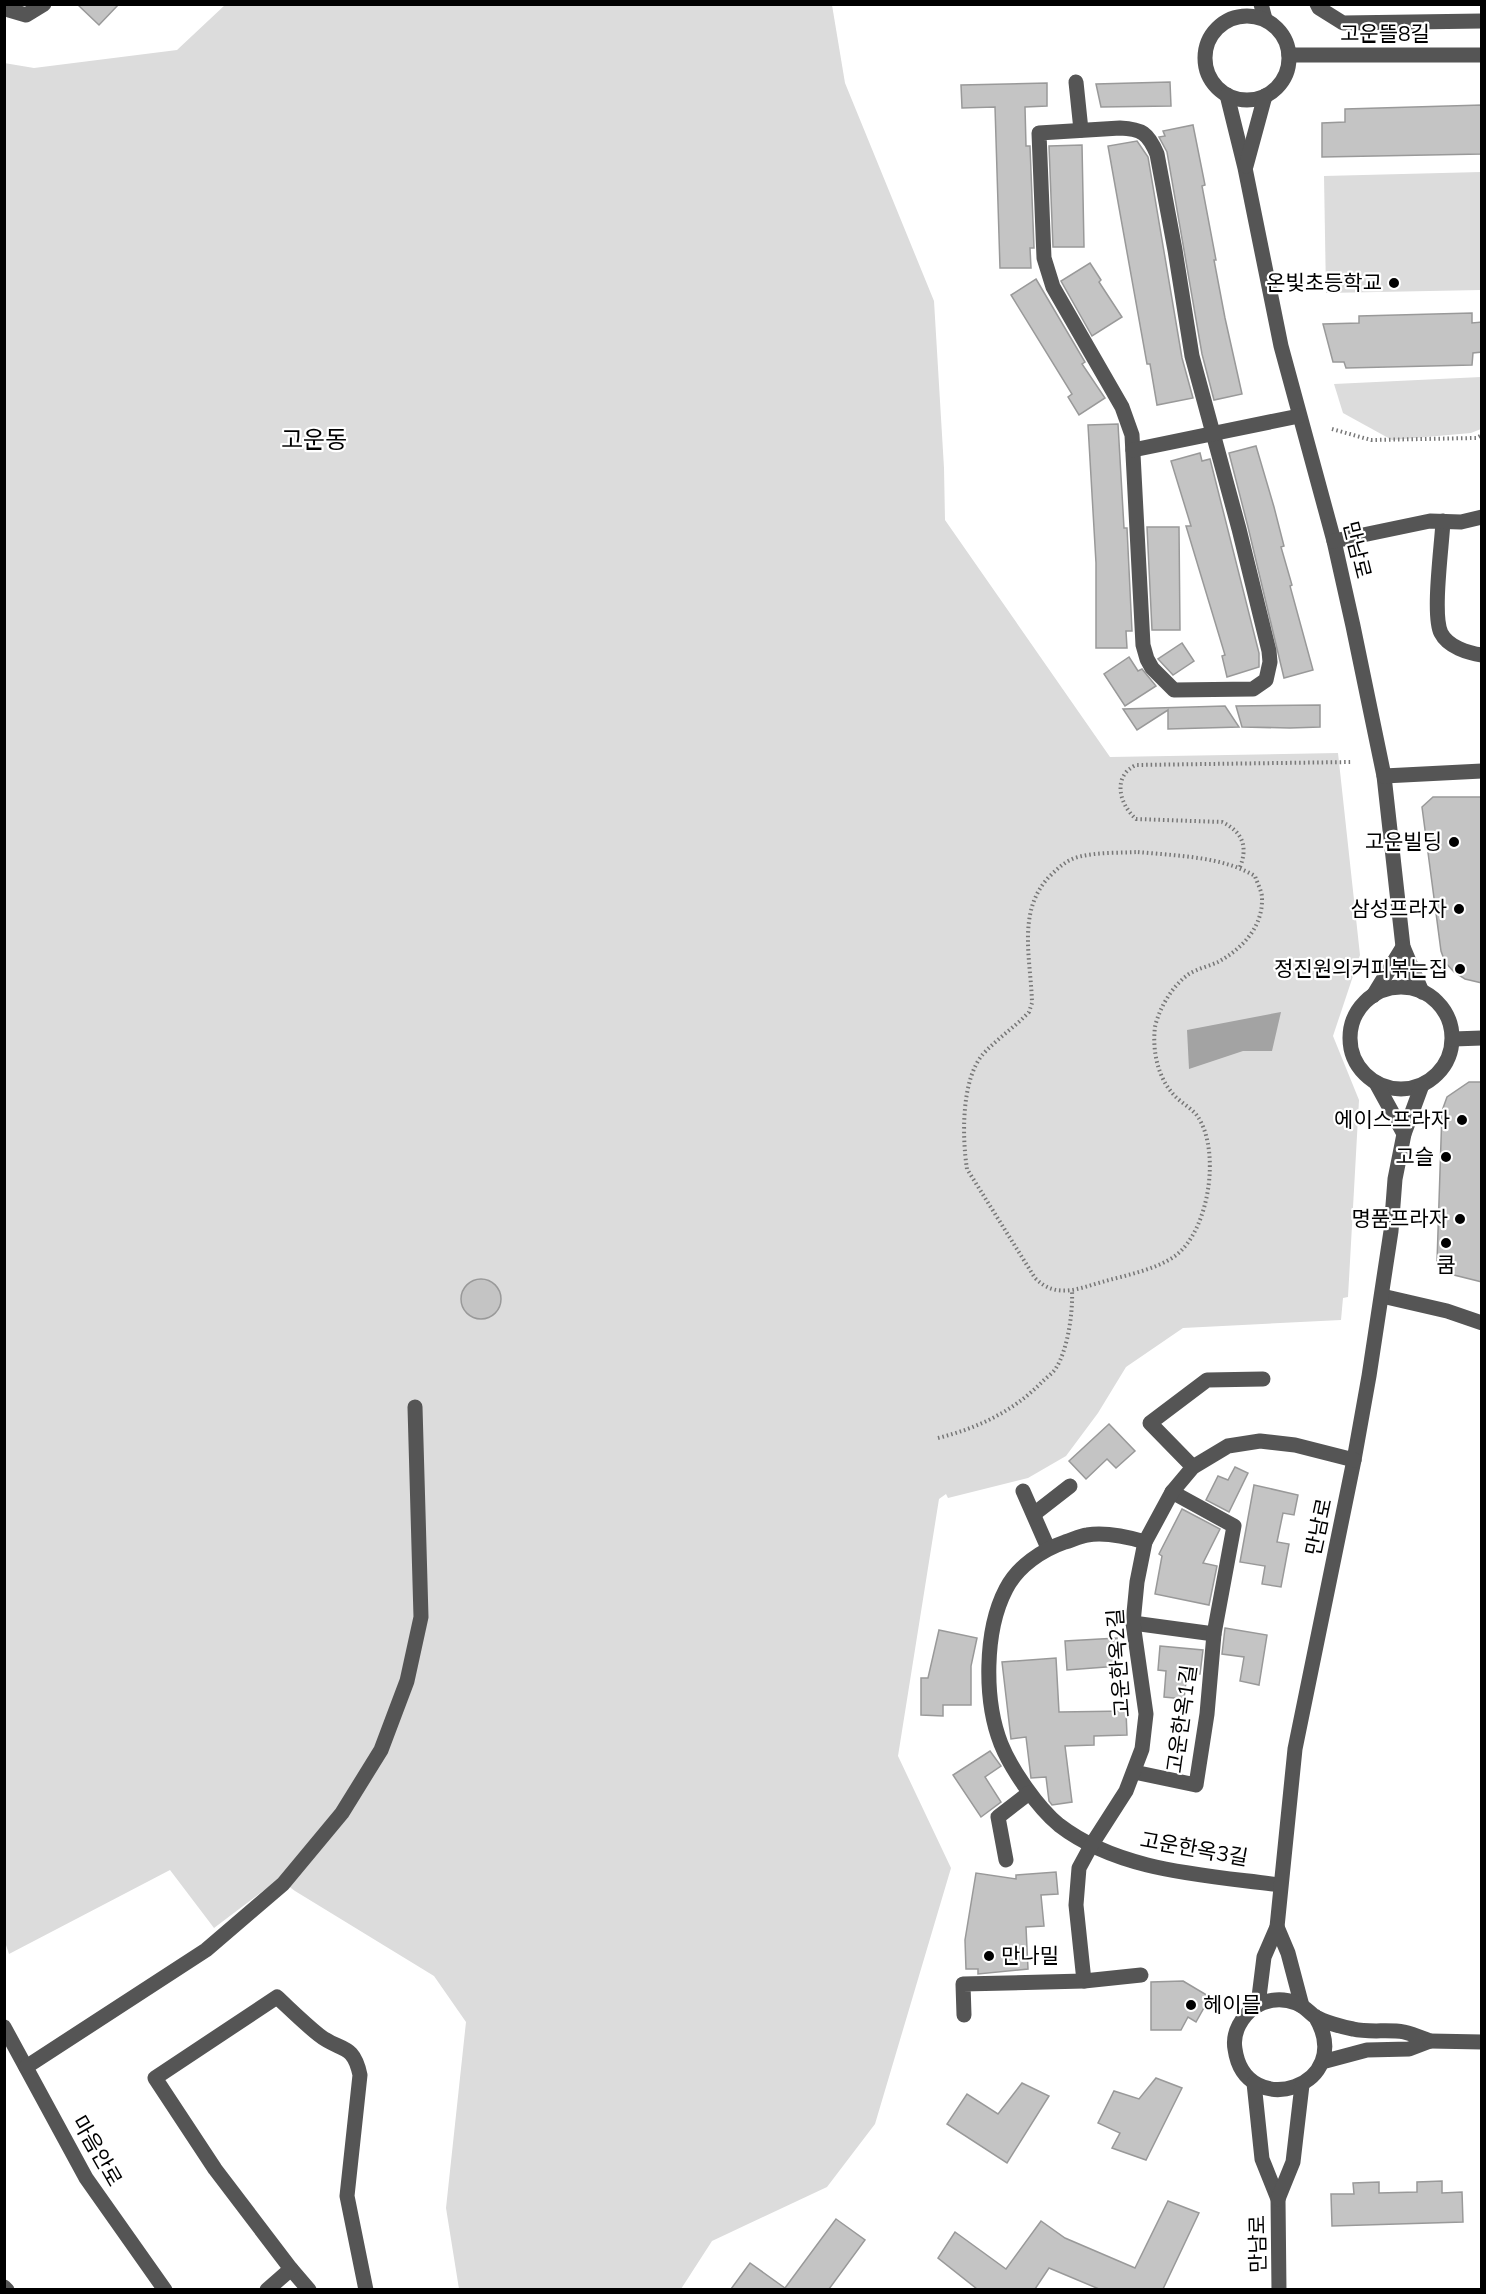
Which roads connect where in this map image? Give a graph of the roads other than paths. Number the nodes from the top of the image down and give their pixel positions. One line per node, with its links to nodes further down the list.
1 (44, 4): 4 (street)
2 (1231, 4): 7 (street)
3 (1317, 4): 6 (street)
4 (4, 6)
5 (1263, 12): 7 (street); 8 (street)
6 (1482, 21)
7 (1219, 27): 11 (street)
8 (1289, 55): 9 (street, 고운뜰8길); 12 (street)
9 (1482, 55)
10 (1076, 82): 13 (street)
11 (1227, 95): 12 (street); 14 (street, 만남로)
12 (1265, 96): 14 (street)
13 (1081, 130): 16 (street); 17 (street)
14 (1245, 168): 15 (street, 만남로)
15 (1299, 416): 16 (street); 20 (street, 만남로)
16 (1213, 434): 17 (street); 17 (street)
17 (1133, 450)
18 (1482, 517): 19 (street)
19 (1443, 521): 20 (street); 21 (street)
20 (1334, 541): 23 (street, 만남로)
21 (1482, 655)
22 (1482, 771): 23 (street)
23 (1384, 776): 24 (street, 만남로)
24 (1403, 947): 25 (street, 만남로); 26 (street)
25 (1422, 992): 26 (street); 28 (street)
26 (1373, 996): 29 (street)
27 (1482, 1038): 28 (street)
28 (1453, 1039): 30 (street)
29 (1376, 1083): 30 (street); 31 (street)
30 (1422, 1085): 31 (street, 만남로)
31 (1404, 1134): 32 (street, 만남로)
32 (1382, 1296): 33 (street); 36 (street, 만남로)
33 (1482, 1323)
34 (1263, 1379): 37 (street)
35 (414, 1407): 62 (street)
36 (1354, 1460): 37 (street, 고운한옥2길); 50 (street, 만남로)
37 (1193, 1467): 40 (street, 고운한옥2길)
38 (1070, 1486): 41 (street)
39 (1023, 1491): 41 (street)
40 (1172, 1492): 42 (street, 고운한옥2길); 45 (street, 고운한옥1길)
41 (1034, 1514): 43 (street)
42 (1145, 1542): 43 (street, 고운한옥3길); 44 (street, 고운한옥2길)
43 (1048, 1548): 47 (street, 고운한옥3길)
44 (1133, 1623): 45 (street); 46 (street, 고운한옥2길)
45 (1214, 1634): 46 (street, 고운한옥1길)
46 (1134, 1772): 48 (street, 고운한옥2길)
47 (1029, 1793): 48 (street, 고운한옥3길); 49 (street)
48 (1092, 1844): 50 (street, 고운한옥3길); 53 (street, 고운한옥2길)
49 (1006, 1860)
50 (1280, 1885): 51 (street, 만남로)
51 (1277, 1927): 54 (street); 55 (street)
52 (1141, 1975): 53 (street)
53 (1084, 1981): 56 (street)
54 (1258, 2005): 55 (street); 63 (street)
55 (1302, 2006): 57 (street)
56 (964, 2015)
57 (1315, 2016): 59 (street); 61 (street)
58 (4, 2027): 62 (street, 마음안로)
59 (1430, 2042): 60 (street); 61 (street)
60 (1482, 2042)
61 (1322, 2062): 64 (street)
62 (26, 2067): 67 (street, 마음안로)
63 (1254, 2083): 64 (street); 65 (street)
64 (1302, 2085): 65 (street)
65 (1278, 2199): 71 (street, 만남로)
66 (291, 2269): 68 (street); 69 (street); 70 (street)
67 (165, 2289)
68 (267, 2289)
69 (309, 2289)
70 (366, 2289)
71 (1279, 2289)

